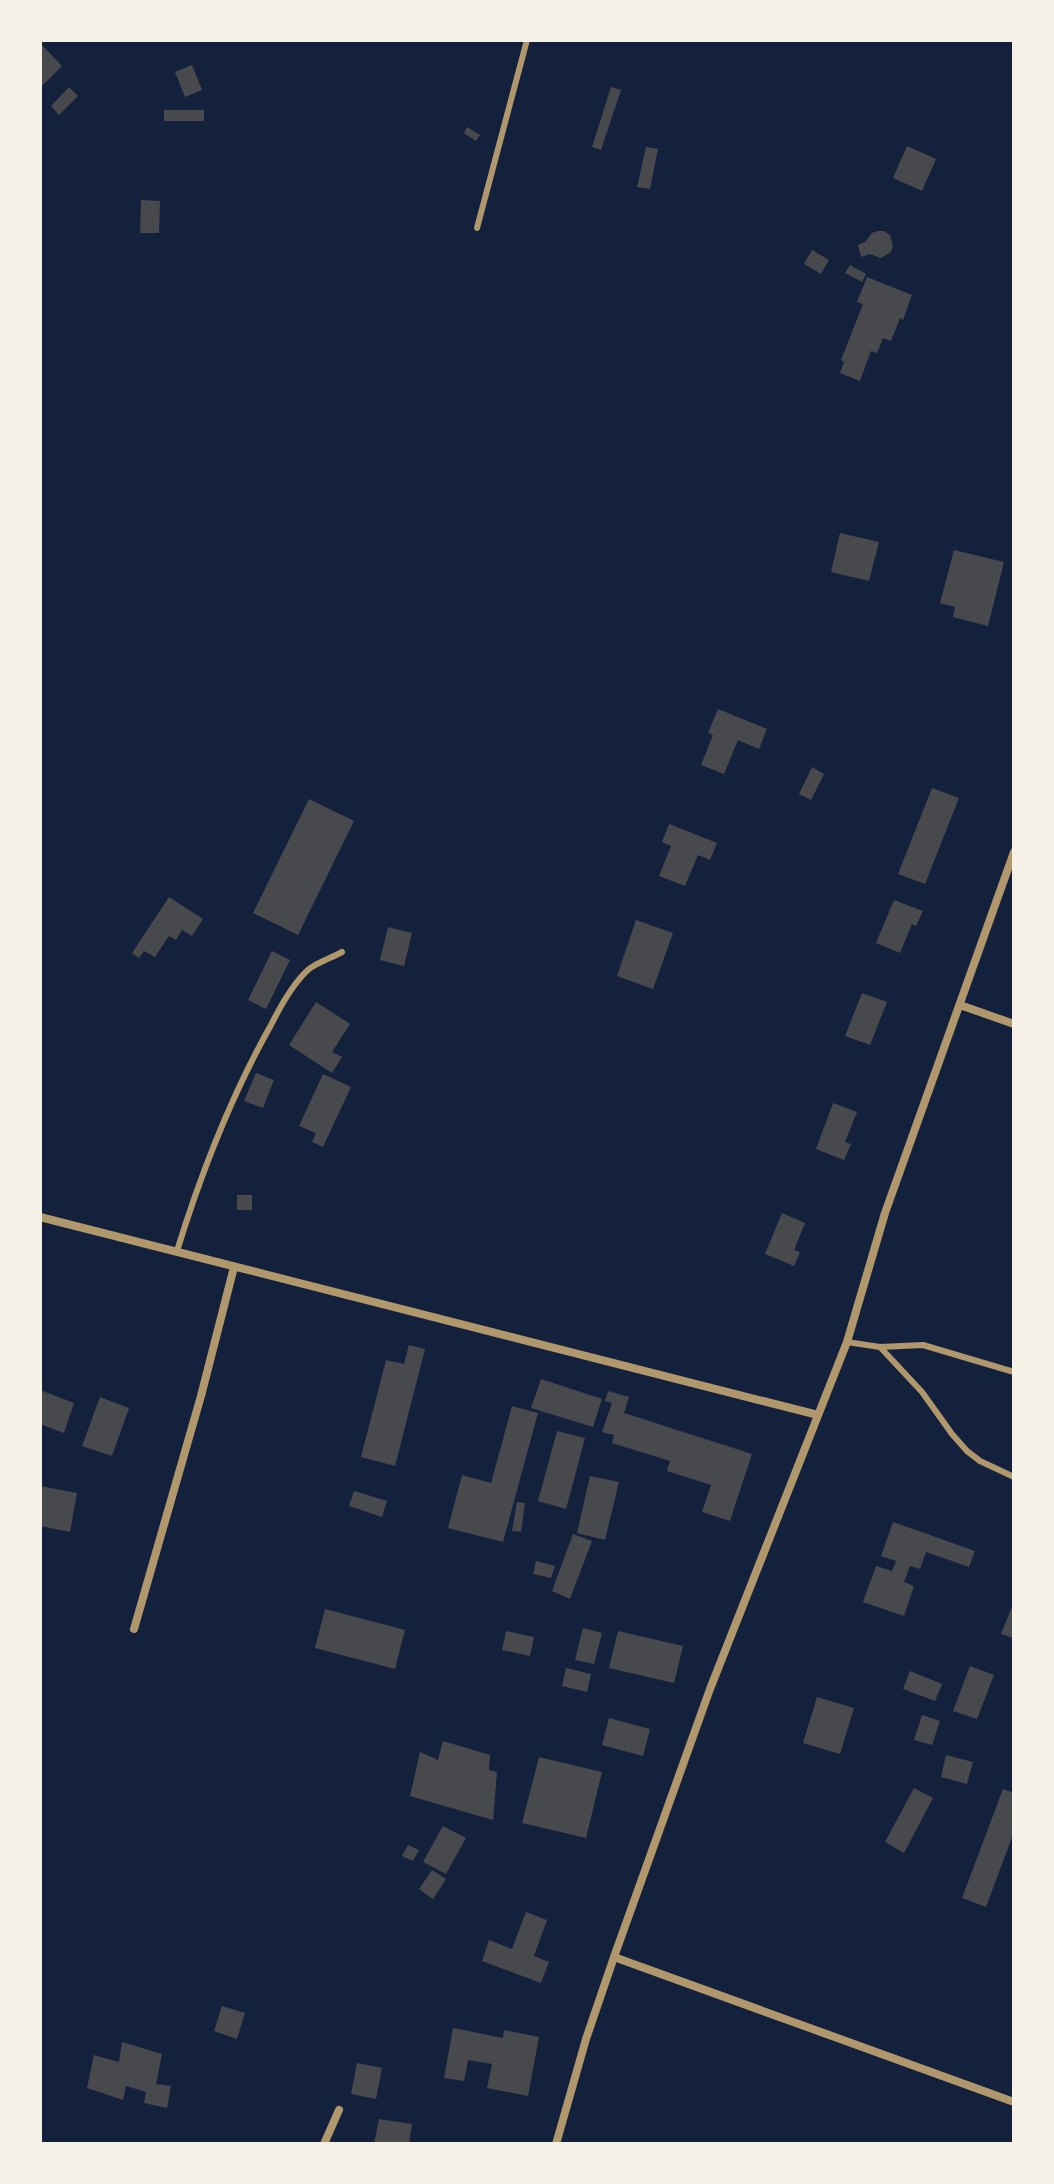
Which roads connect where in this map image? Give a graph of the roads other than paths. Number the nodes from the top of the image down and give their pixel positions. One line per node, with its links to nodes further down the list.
1 (527, 40): 2 (lane)
2 (477, 228)
3 (1014, 852): 5 (street)
4 (342, 952): 8 (lane)
5 (960, 1005): 6 (street); 10 (street)
6 (1014, 1024)
7 (40, 1217): 8 (street)
8 (177, 1251): 9 (street)
9 (234, 1267): 13 (street); 15 (street)
10 (847, 1342): 11 (lane); 13 (street)
11 (880, 1347): 12 (lane); 14 (lane)
12 (1014, 1372)
13 (818, 1415): 16 (street)
14 (1014, 1477)
15 (134, 1629)
16 (614, 1957): 17 (street); 20 (street)
17 (1014, 2102)
18 (339, 2110): 19 (street)
19 (324, 2144)
20 (557, 2144)

